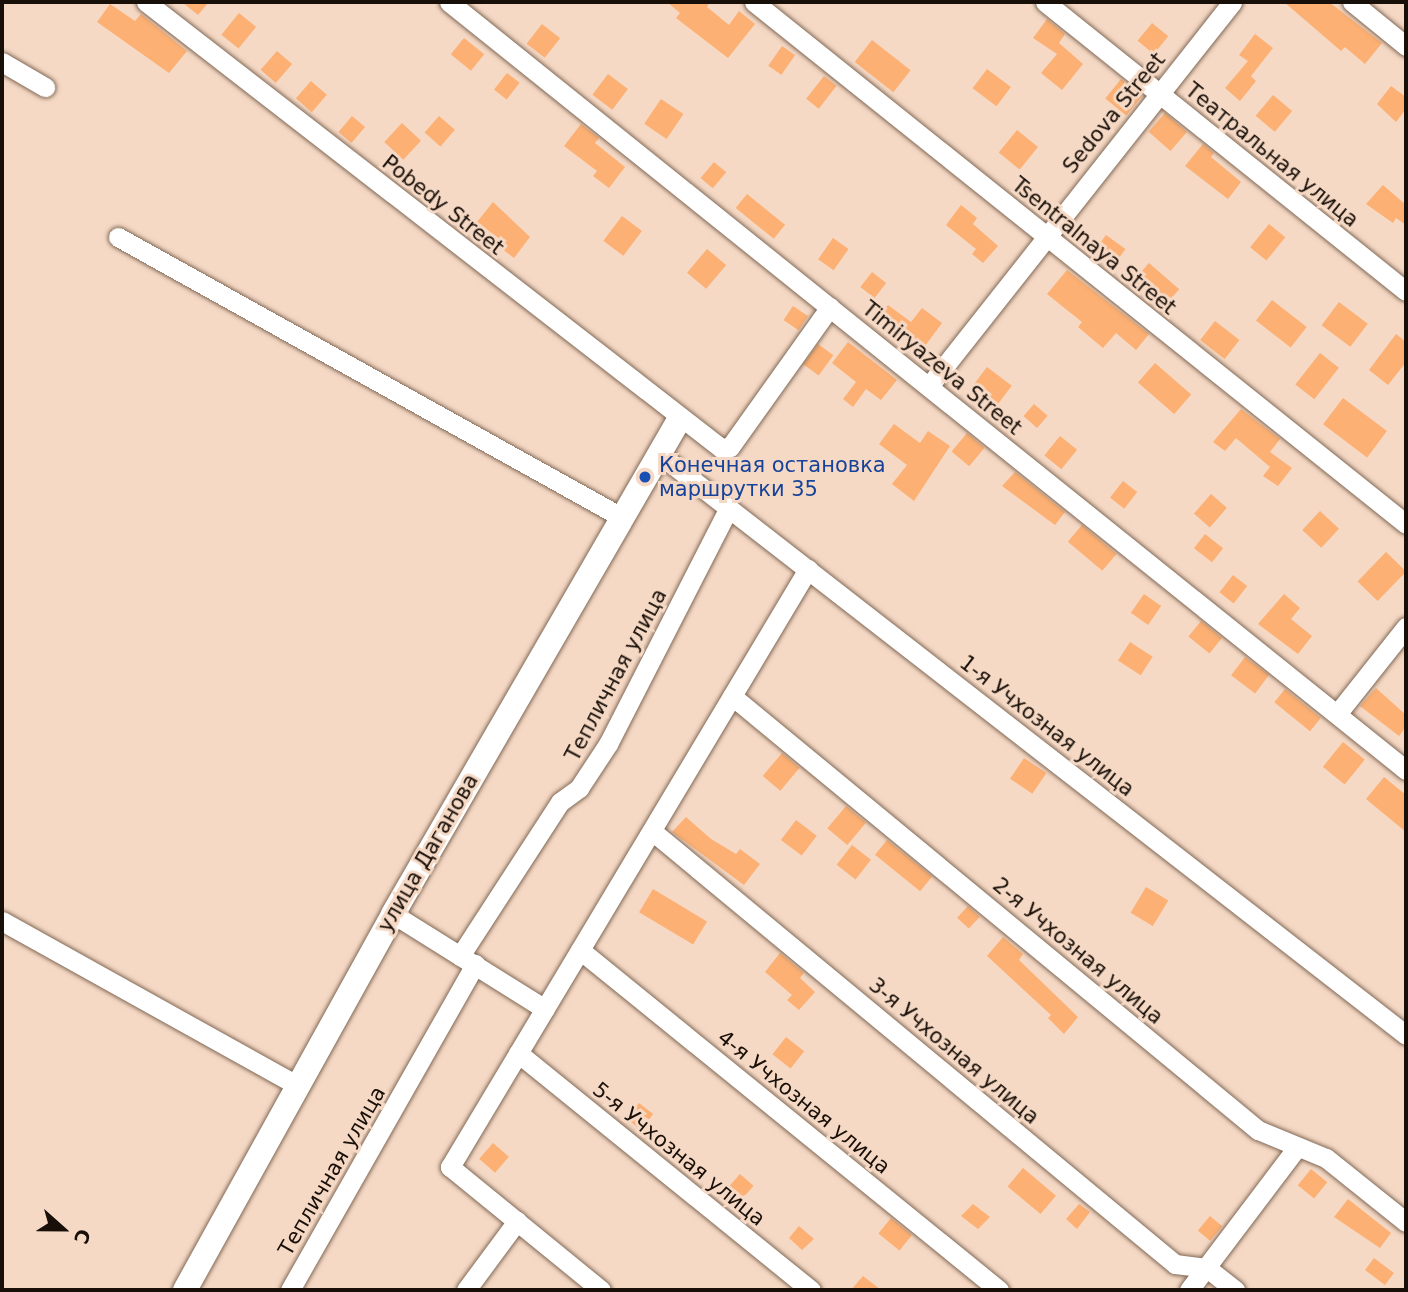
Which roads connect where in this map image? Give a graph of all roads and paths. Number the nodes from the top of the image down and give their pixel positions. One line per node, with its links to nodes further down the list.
1 (146, 2): 16 (street, Pobedy Street)
2 (449, 2): 14 (street, Timiryazeva Street)
3 (754, 2): 12 (street, Tsentralnaya Street)
4 (1045, 2): 10 (street, Театральная улица)
5 (1233, 2): 10 (street, Sedova Street)
6 (1352, 2): 7 (street)
7 (1406, 46)
8 (2, 62): 9 (street)
9 (45, 87)
10 (1159, 93): 12 (street, Sedova Street); 13 (street, Театральная улица)
11 (118, 237): 19 (street)
12 (1045, 237): 15 (street, Sedova Street); 20 (street, Tsentralnaya Street)
13 (1406, 291)
14 (830, 307): 15 (street, Timiryazeva Street); 16 (street, Pobedy Street)
15 (929, 386): 24 (street, Timiryazeva Street)
16 (681, 421): 17 (main road, улица Даганова)
17 (660, 455): 18 (street, 1-я Учхозная улица); 19 (main road, улица Даганова)
18 (729, 510): 21 (street, 1-я Учхозная улица); 30 (street, Тепличная улица)
19 (622, 517): 27 (main road, улица Даганова)
20 (1406, 523)
21 (808, 569): 23 (street); 32 (street, 1-я Учхозная улица)
22 (1406, 627): 24 (street)
23 (732, 696): 26 (street); 35 (street, 2-я Учхозная улица)
24 (1337, 714): 25 (street, Timiryazeva Street)
25 (1406, 770)
26 (652, 831): 29 (street); 38 (street, 3-я Учхозная улица)
27 (394, 915): 30 (street); 34 (main road, улица Даганова); 39 (main road, улица Даганова)
28 (2, 921): 34 (street)
29 (580, 950): 31 (street); 44 (street, 4-я Учхозная улица)
30 (468, 960): 31 (street); 40 (street, Тепличная улица)
31 (545, 1009): 33 (street)
32 (1406, 1035)
33 (518, 1053): 36 (street); 43 (street, 5-я Учхозная улица)
34 (298, 1086): 39 (main road, улица Даганова)
35 (1297, 1147): 37 (street, 2-я Учхозная улица); 38 (street)
36 (517, 1221): 41 (street); 42 (street)
37 (1406, 1222)
38 (1207, 1268): 45 (street); 46 (street, 3-я Учхозная улица)
39 (187, 1290)
40 (290, 1290)
41 (466, 1290)
42 (601, 1290)
43 (811, 1290)
44 (999, 1290)
45 (1189, 1290)
46 (1235, 1290)

